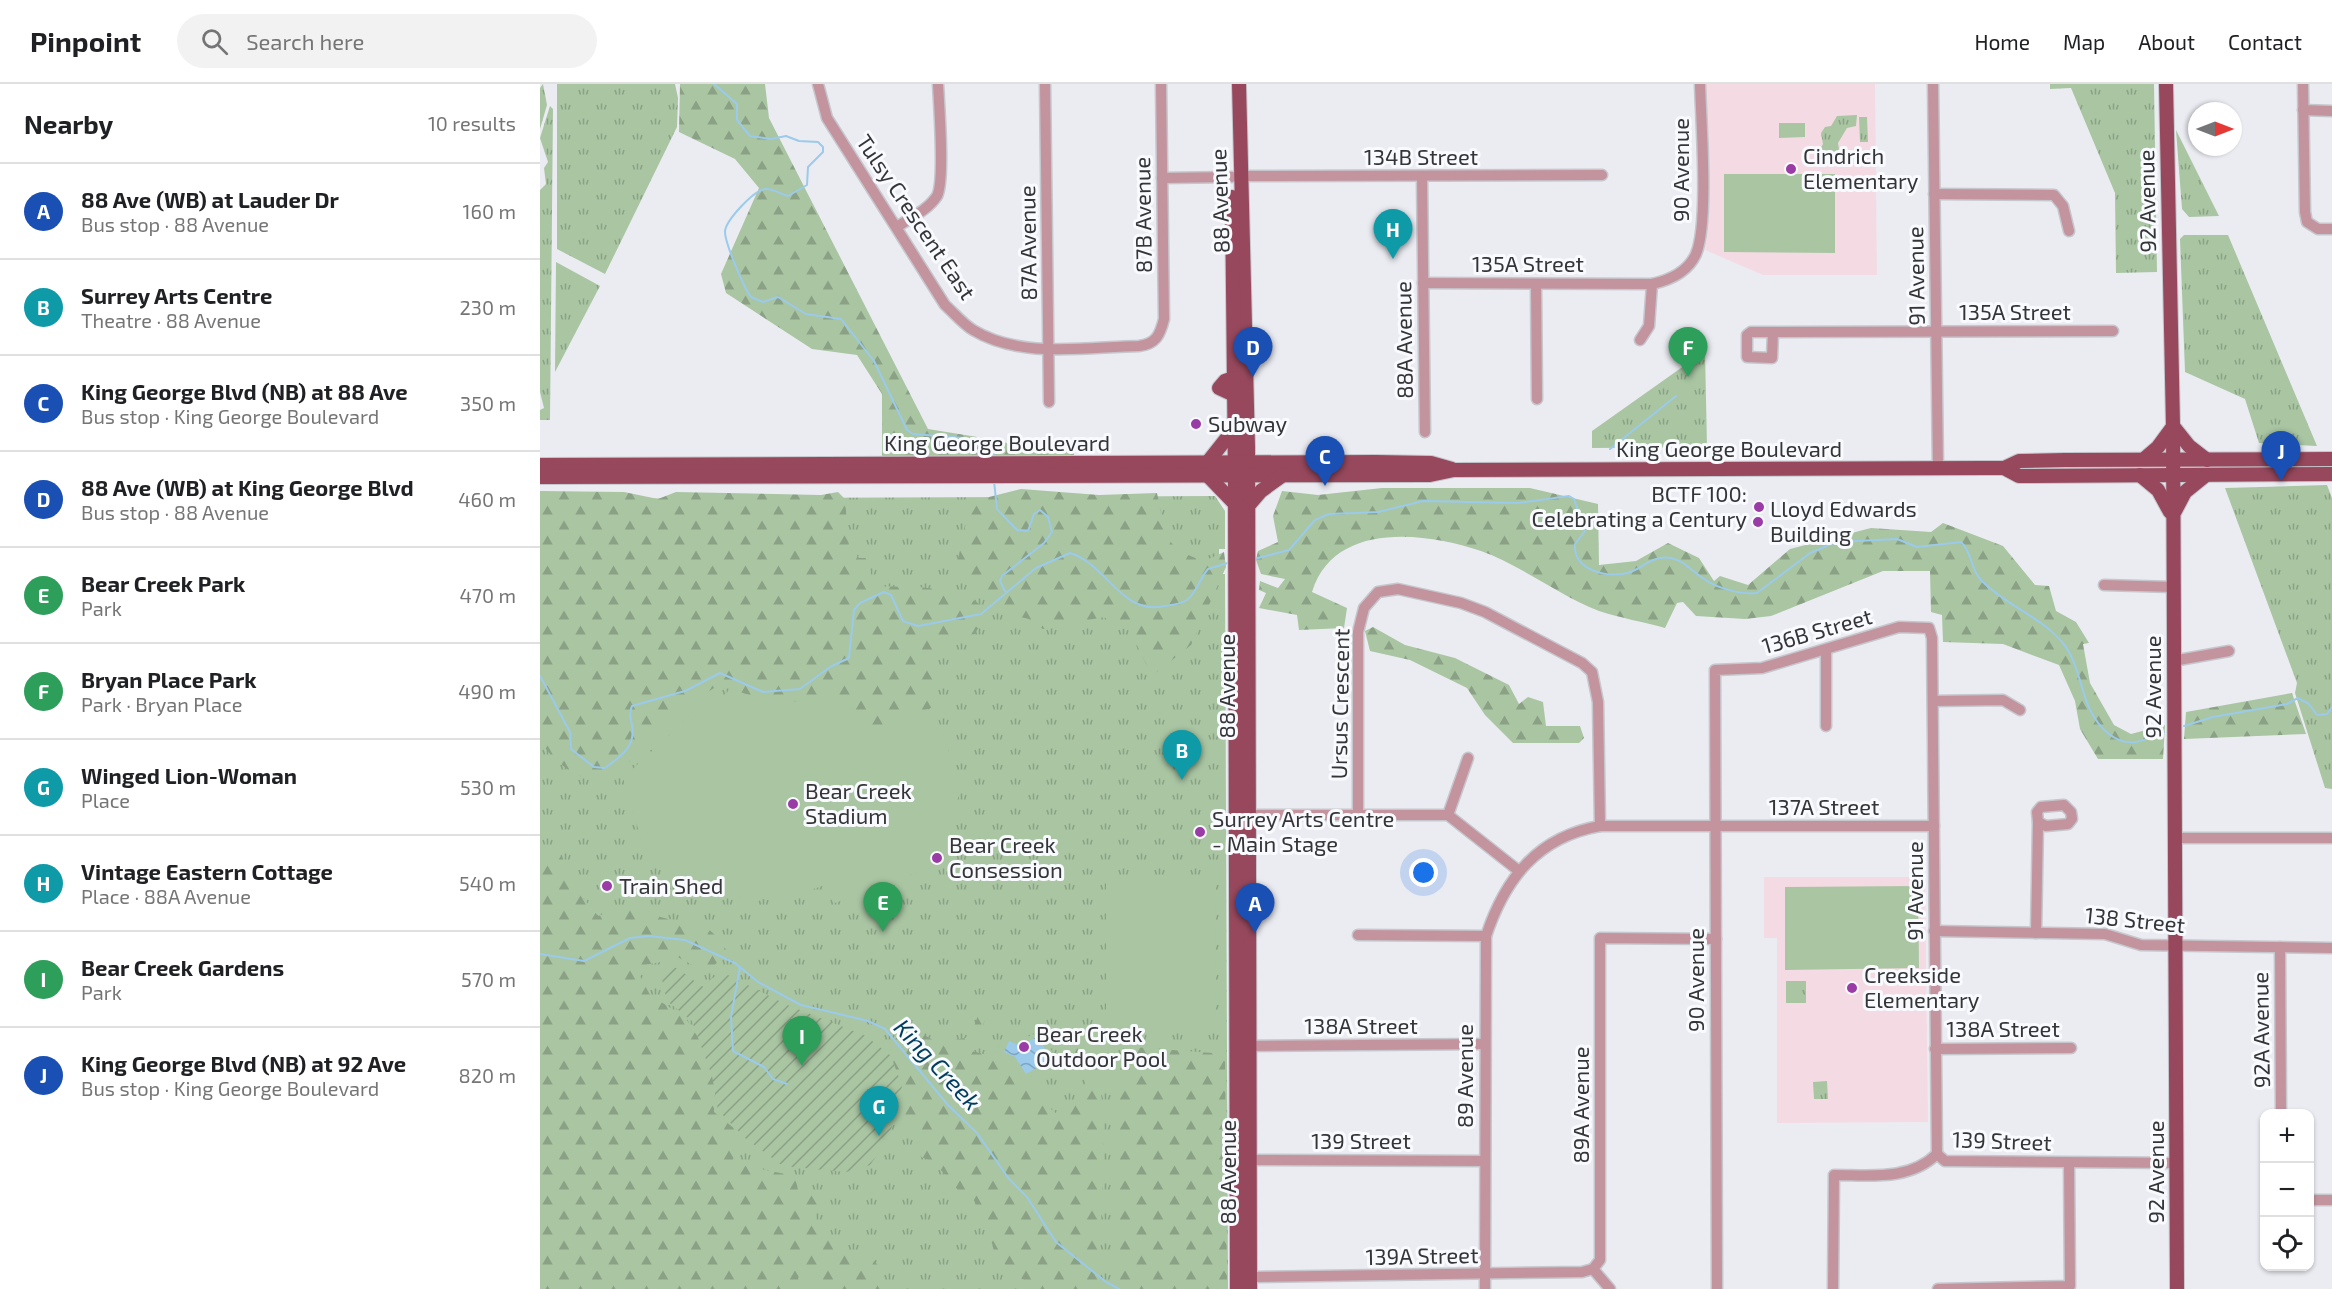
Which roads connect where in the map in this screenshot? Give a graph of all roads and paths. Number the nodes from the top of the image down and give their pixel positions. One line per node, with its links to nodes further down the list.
1 (818, 84): 18 (street, Tulsy Crescent East)
2 (938, 84): 18 (street)
3 (1045, 84): 30 (street, 87A Avenue)
4 (1161, 84): 15 (street, 87B Avenue)
5 (1230, 84): 16 (main road, 88 Avenue)
6 (1239, 84): 16 (main road, 88 Avenue)
7 (1700, 84): 21 (street, 90 Avenue)
8 (1933, 84): 17 (street, 91 Avenue)
9 (2166, 84): 33 (main road, 92 Avenue)
10 (2303, 84): 11 (street)
11 (2303, 110): 12 (street); 19 (street)
12 (2332, 111)
13 (1602, 174): 14 (street, 134B Street)
14 (1422, 176): 16 (street, 134B Street); 22 (street, 88A Avenue)
15 (1162, 177): 16 (street, 134B Street); 29 (street, 87B Avenue)
16 (1236, 177): 34 (main road, 88 Avenue); 44 (main road, 88 Avenue)
17 (1934, 194): 20 (street); 25 (street, 91 Avenue)
18 (897, 227): 30 (street, Tulsy Crescent East)
19 (2332, 229)
20 (2069, 231)
21 (1695, 256): 24 (street, 135A Street)
22 (1423, 284): 23 (street, 135A Street); 35 (street, 88A Avenue)
23 (1536, 284): 24 (street, 135A Street); 31 (street)
24 (1652, 284): 28 (street)
25 (1936, 331): 26 (street, 135A Street); 27 (street, 135A Street); 41 (street, 91 Avenue)
26 (2113, 331)
27 (1773, 332)
28 (1640, 340)
29 (1152, 343): 30 (street, Tulsy Crescent East)
30 (1049, 348): 32 (street, 87A Avenue)
31 (1537, 399)
32 (1049, 402)
33 (2173, 426): 36 (main road); 38 (main road, 92 Avenue); 39 (main road)
34 (1234, 429): 43 (main road); 44 (main road, 88 Avenue)
35 (1425, 432)
36 (2144, 459): 38 (main road, King George Boulevard); 42 (main road, King George Boulevard)
37 (2332, 459): 39 (main road, King George Boulevard)
38 (2172, 460): 39 (main road, King George Boulevard); 50 (main road, 92 Avenue)
39 (2206, 460)
40 (540, 465): 45 (main road, King George Boulevard)
41 (1938, 468): 42 (main road, King George Boulevard); 46 (main road, King George Boulevard)
42 (2004, 468): 49 (main road, King George Boulevard)
43 (1207, 469): 44 (main road, King George Boulevard); 45 (main road, King George Boulevard); 53 (main road)
44 (1242, 469): 46 (main road, King George Boulevard); 48 (main road, King George Boulevard); 53 (main road, 88 Avenue)
45 (972, 470): 52 (main road, King George Boulevard)
46 (1454, 470): 48 (main road, King George Boulevard)
47 (2332, 474): 51 (main road, King George Boulevard)
48 (1282, 475): 53 (main road)
49 (2140, 475): 50 (main road, King George Boulevard); 54 (main road)
50 (2172, 475): 51 (main road, King George Boulevard); 54 (main road, 92 Avenue)
51 (2206, 475): 54 (main road)
52 (540, 477)
53 (1242, 506): 55 (main road, 88 Avenue)
54 (2172, 516): 57 (main road, 92 Avenue)
55 (1242, 561): 67 (main road, 88 Avenue); 68 (main road, 88 Avenue)
56 (2104, 585): 57 (street)
57 (2173, 587): 61 (main road, 92 Avenue)
58 (1929, 628): 59 (street, 136B Street); 63 (street, 91 Avenue)
59 (1826, 650): 62 (street, 136B Street); 65 (street)
60 (2229, 651): 61 (street)
61 (2173, 660): 75 (main road, 92 Avenue)
62 (1715, 670): 74 (street, 90 Avenue)
63 (1933, 700): 64 (street); 73 (street, 91 Avenue)
64 (2020, 710)
65 (1826, 726)
66 (1468, 758): 70 (street)
67 (1236, 803): 68 (main road); 87 (main road, 88 Avenue)
68 (1249, 815): 69 (street); 87 (main road, 88 Avenue)
69 (1358, 815): 70 (street); 72 (street, Ursus Crescent)
70 (1448, 815): 77 (street)
71 (2038, 822): 79 (street)
72 (1600, 826): 74 (street, 137A Street); 77 (street, 89 Avenue)
73 (1934, 826): 74 (street, 137A Street); 78 (street, 91 Avenue)
74 (1715, 827): 82 (street, 90 Avenue)
75 (2175, 838): 76 (street); 83 (main road, 92 Avenue)
76 (2332, 838)
77 (1519, 871): 81 (street, 89 Avenue)
78 (1934, 931): 79 (street, 138 Street); 88 (street, 91 Avenue)
79 (2036, 933): 83 (street, 138 Street)
80 (1358, 935): 81 (street)
81 (1486, 936): 86 (street, 89 Avenue)
82 (1716, 939): 98 (street, 89A Avenue); 104 (street, 90 Avenue)
83 (2176, 945): 84 (street, 138 Street); 95 (main road, 92 Avenue)
84 (2280, 947): 85 (street, 138 Street); 90 (street, 92A Avenue)
85 (2332, 948)
86 (1485, 1044): 87 (street, 138A Street); 93 (street, 89 Avenue)
87 (1243, 1046): 92 (main road, 88 Avenue)
88 (1935, 1048): 89 (street, 138A Street); 91 (street, 91 Avenue)
89 (2071, 1048)
90 (2281, 1109)
91 (1937, 1154): 94 (street, 139 Street); 105 (street, 139 Street)
92 (1243, 1160): 93 (street, 139 Street); 100 (main road, 88 Avenue); 101 (main road, 88 Avenue)
93 (1485, 1161): 99 (street, 89 Avenue)
94 (2069, 1163): 95 (street, 139 Street); 106 (street)
95 (2177, 1163): 107 (main road, 92 Avenue)
96 (2314, 1200): 97 (street)
97 (2332, 1200)
98 (1593, 1269): 99 (street, 139A Street); 103 (street)
99 (1485, 1274): 100 (street, 139A Street); 102 (street, 89 Avenue)
100 (1250, 1283)
101 (1237, 1289)
102 (1485, 1289)
103 (1610, 1289)
104 (1717, 1289)
105 (1833, 1289)
106 (1938, 1289)
107 (2177, 1289)

